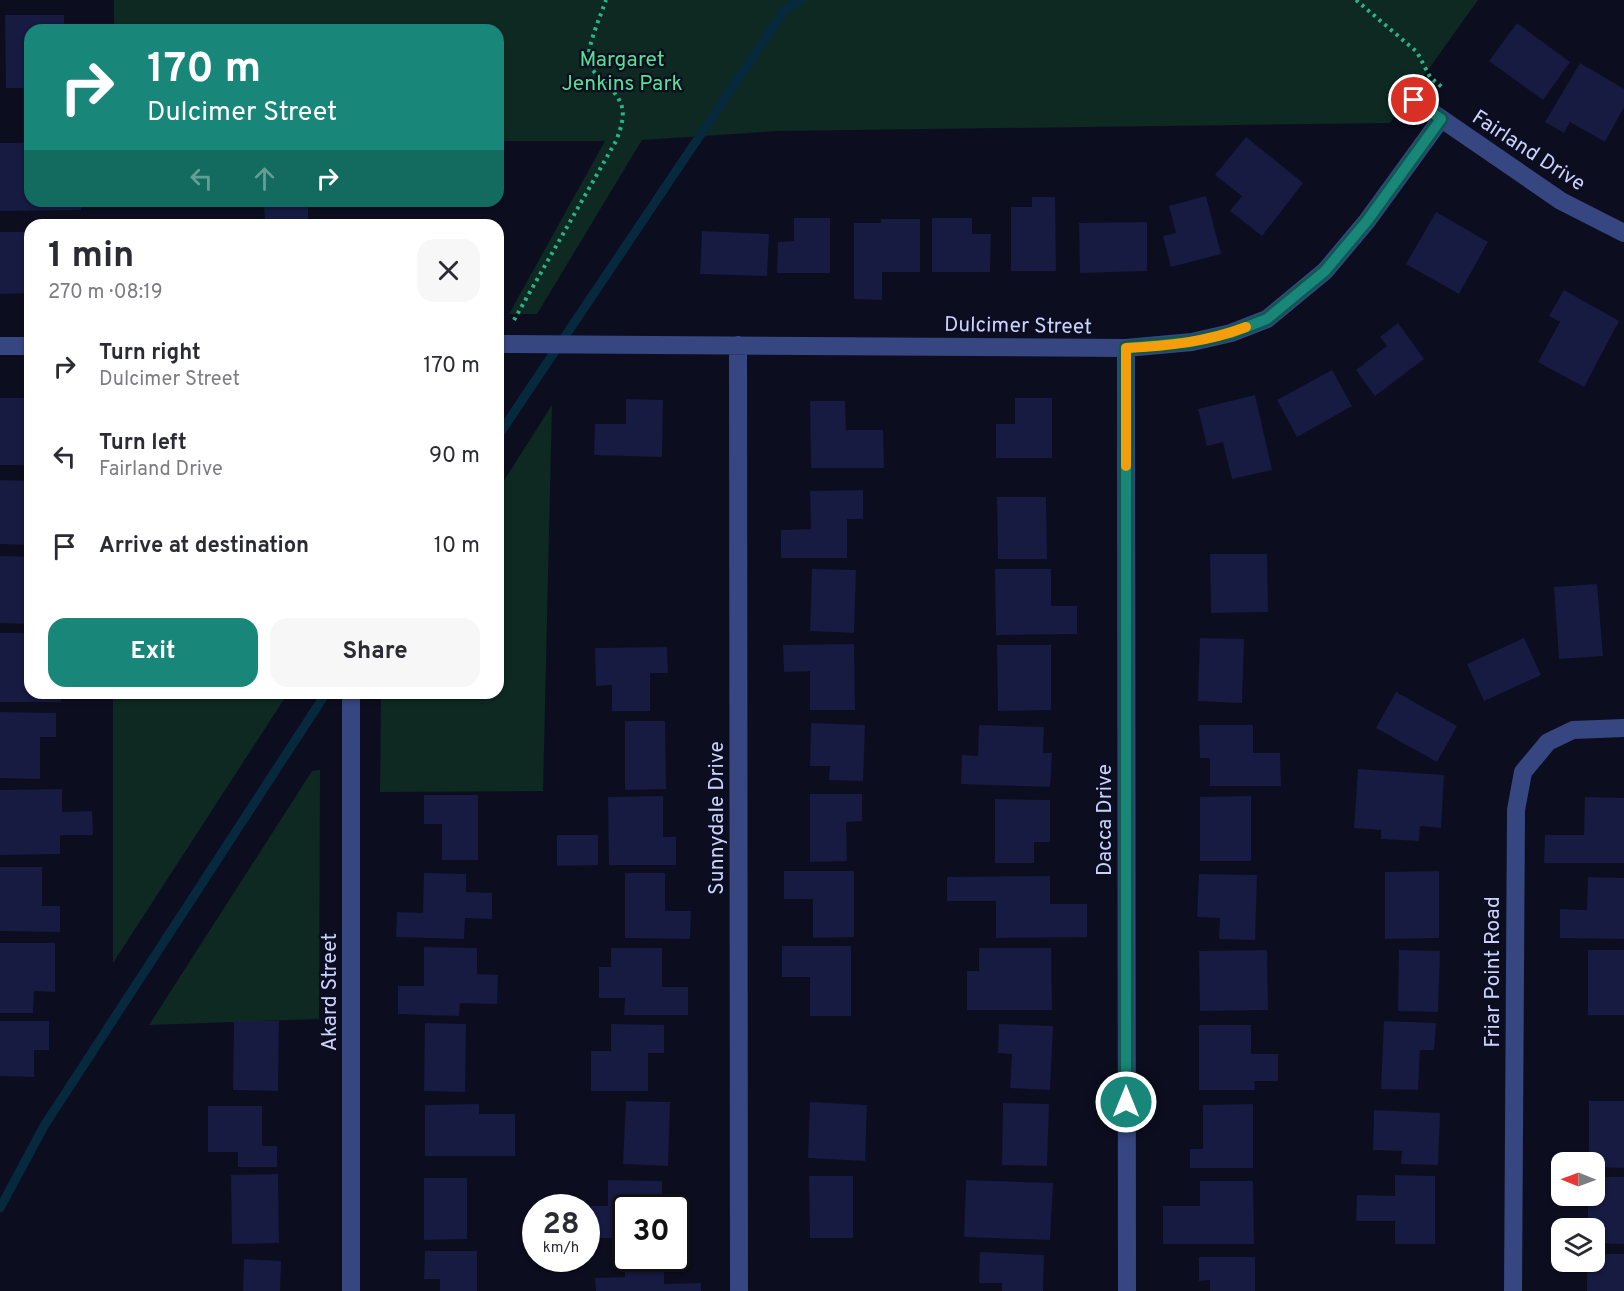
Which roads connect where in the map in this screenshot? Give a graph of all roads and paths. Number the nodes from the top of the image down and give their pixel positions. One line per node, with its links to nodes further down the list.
1 (606, 0): 6 (path)
2 (1356, 0): 4 (path)
3 (1414, 100): 4 (street, Fairland Drive)
4 (1441, 119): 5 (street, Fairland Drive); 11 (street, Dulcimer Street)
5 (1624, 232)
6 (504, 335)
7 (504, 344): 8 (street, Dulcimer Street)
8 (738, 345): 11 (street, Dulcimer Street); 15 (street, Sunnydale Drive)
9 (0, 346): 10 (street)
10 (24, 346)
11 (1126, 348): 16 (street, Dacca Drive)
12 (351, 699): 14 (street, Akard Street)
13 (1624, 728): 17 (street, Friar Point Road)
14 (351, 1291)
15 (739, 1291)
16 (1127, 1291)
17 (1513, 1291)

